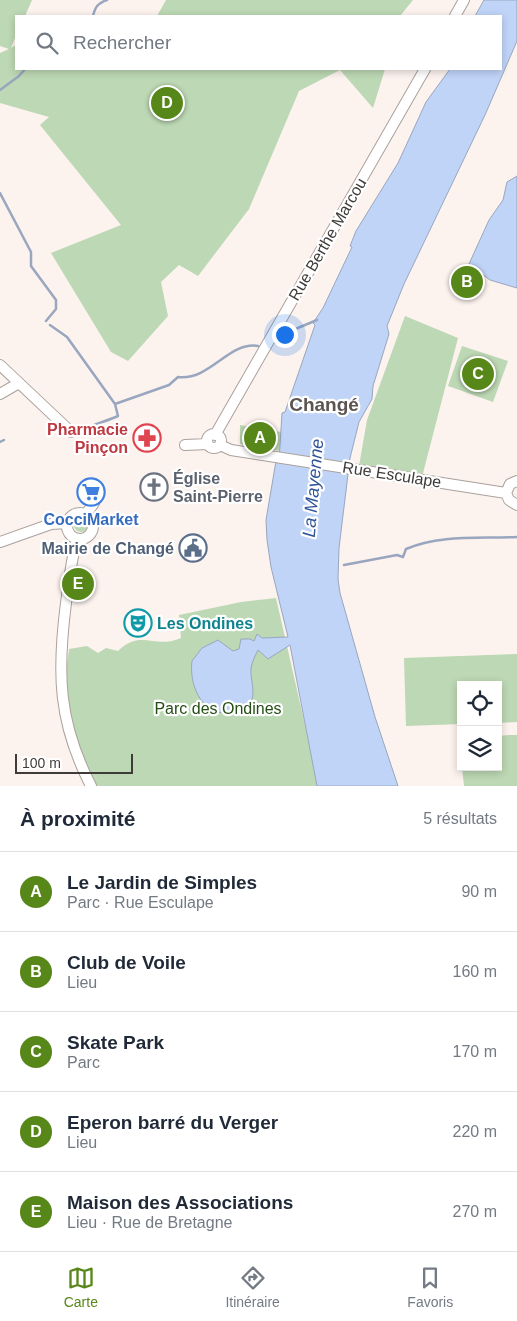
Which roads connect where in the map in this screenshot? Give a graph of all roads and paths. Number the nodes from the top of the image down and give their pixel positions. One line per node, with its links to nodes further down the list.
1 (464, 0): 2 (street)
2 (456, 15)
3 (424, 70): 8 (street, Rue Berthe Marcou)
4 (0, 365): 5 (street)
5 (19, 383): 6 (street); 7 (street)
6 (0, 394)
7 (71, 432)
8 (215, 435): 9 (street); 11 (street)
9 (208, 444): 10 (street); 11 (street)
10 (185, 445)
11 (220, 445): 13 (street, Rue Esculape)
12 (517, 481): 13 (street)
13 (506, 493): 15 (street)
14 (94, 503): 16 (street)
15 (517, 505)
16 (86, 514): 17 (street); 18 (street)
17 (68, 523): 18 (street); 19 (street)
18 (77, 539): 20 (street)
19 (0, 542)
20 (91, 786)

